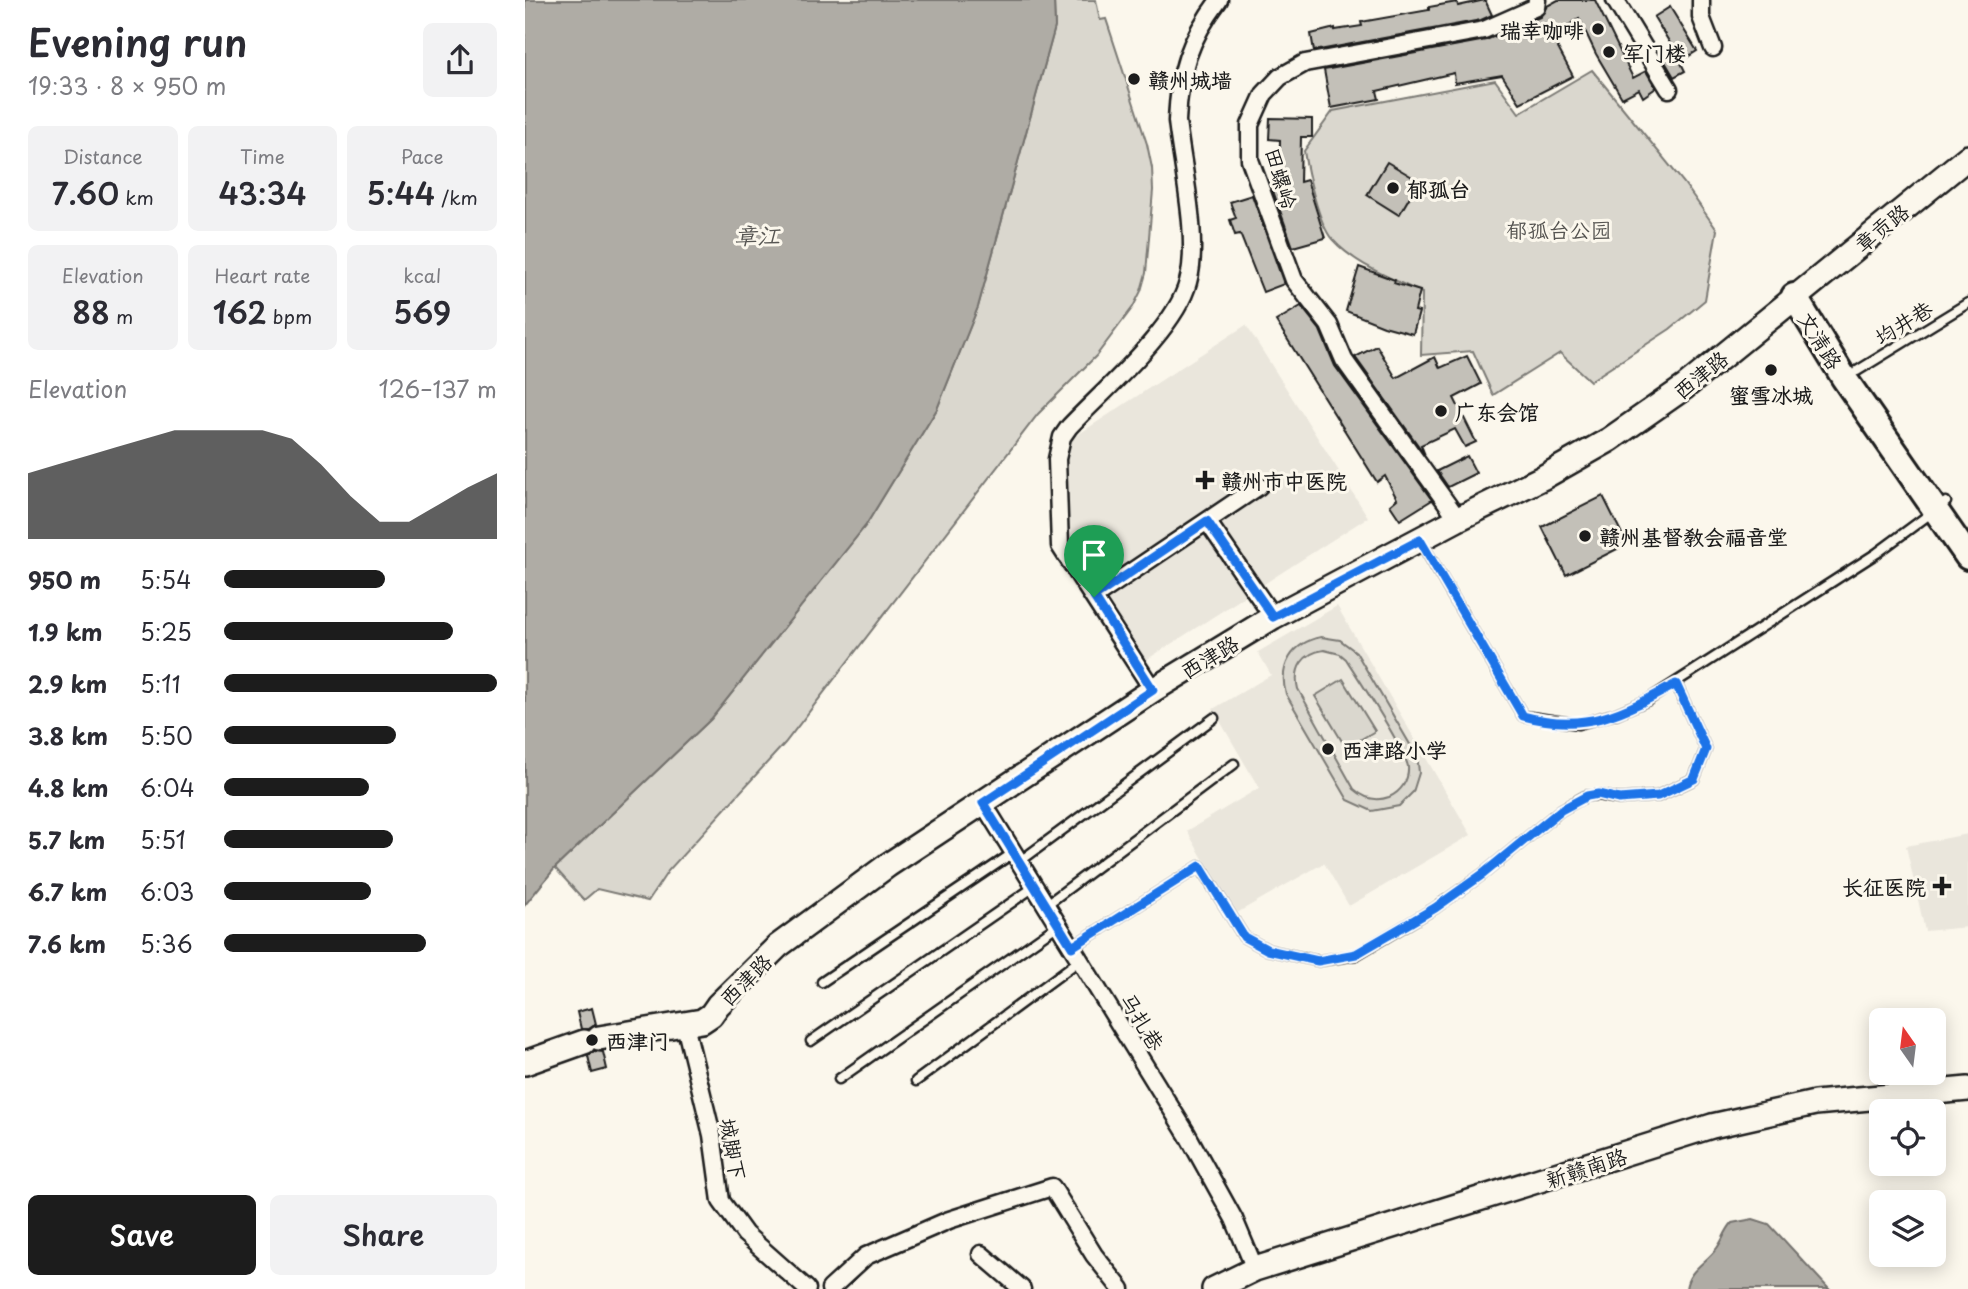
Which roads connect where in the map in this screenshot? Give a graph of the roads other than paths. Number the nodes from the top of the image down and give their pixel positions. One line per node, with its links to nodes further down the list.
1 (1219, 0): 18 (street)
2 (1537, 0): 13 (street, 田螺岭)
3 (1615, 0): 6 (street)
4 (1701, 0): 5 (street)
5 (1713, 48)
6 (1669, 89)
7 (1968, 157): 8 (main road, 章贡路)
8 (1794, 296): 10 (main road, 文清路); 12 (main road, 文清路); 13 (main road, 西津路)
9 (1968, 303): 10 (lane, 均井巷)
10 (1857, 371): 12 (main road, 文清路)
11 (1259, 486): 14 (street)
12 (1941, 505): 15 (main road, 文清路); 17 (main road, 文清路); 20 (lane)
13 (1458, 519): 16 (main road, 西津路)
14 (1207, 521): 18 (street); 19 (street)
15 (1968, 533)
16 (1420, 540): 19 (main road, 西津路); 20 (lane)
17 (1968, 557)
18 (1094, 597): 21 (street)
19 (1273, 617): 21 (main road, 西津路)
20 (1676, 684): 29 (lane)
21 (1153, 690): 24 (main road, 西津路)
22 (1214, 718): 25 (lane)
23 (1234, 764): 27 (lane)
24 (983, 803): 25 (street, 马扎巷); 31 (main road, 西津路)
25 (1016, 857): 26 (street, 马扎巷); 30 (lane)
26 (1034, 887): 27 (street, 马扎巷); 32 (lane)
27 (1046, 905): 28 (street, 马扎巷)
28 (1058, 925): 29 (street, 马扎巷); 34 (lane)
29 (1076, 954): 35 (lane); 38 (street, 马扎巷)
30 (822, 982)
31 (685, 1025): 33 (main road, 西津路); 39 (street, 城脚下)
32 (811, 1041)
33 (525, 1063)
34 (839, 1079)
35 (916, 1081)
36 (1968, 1089): 38 (main road, 新赣南路)
37 (981, 1254): 41 (street)
38 (1255, 1269): 43 (main road, 新赣南路)
39 (807, 1289)
40 (830, 1289): 42 (street)
41 (1022, 1289)
42 (1121, 1289)
43 (1215, 1289)

